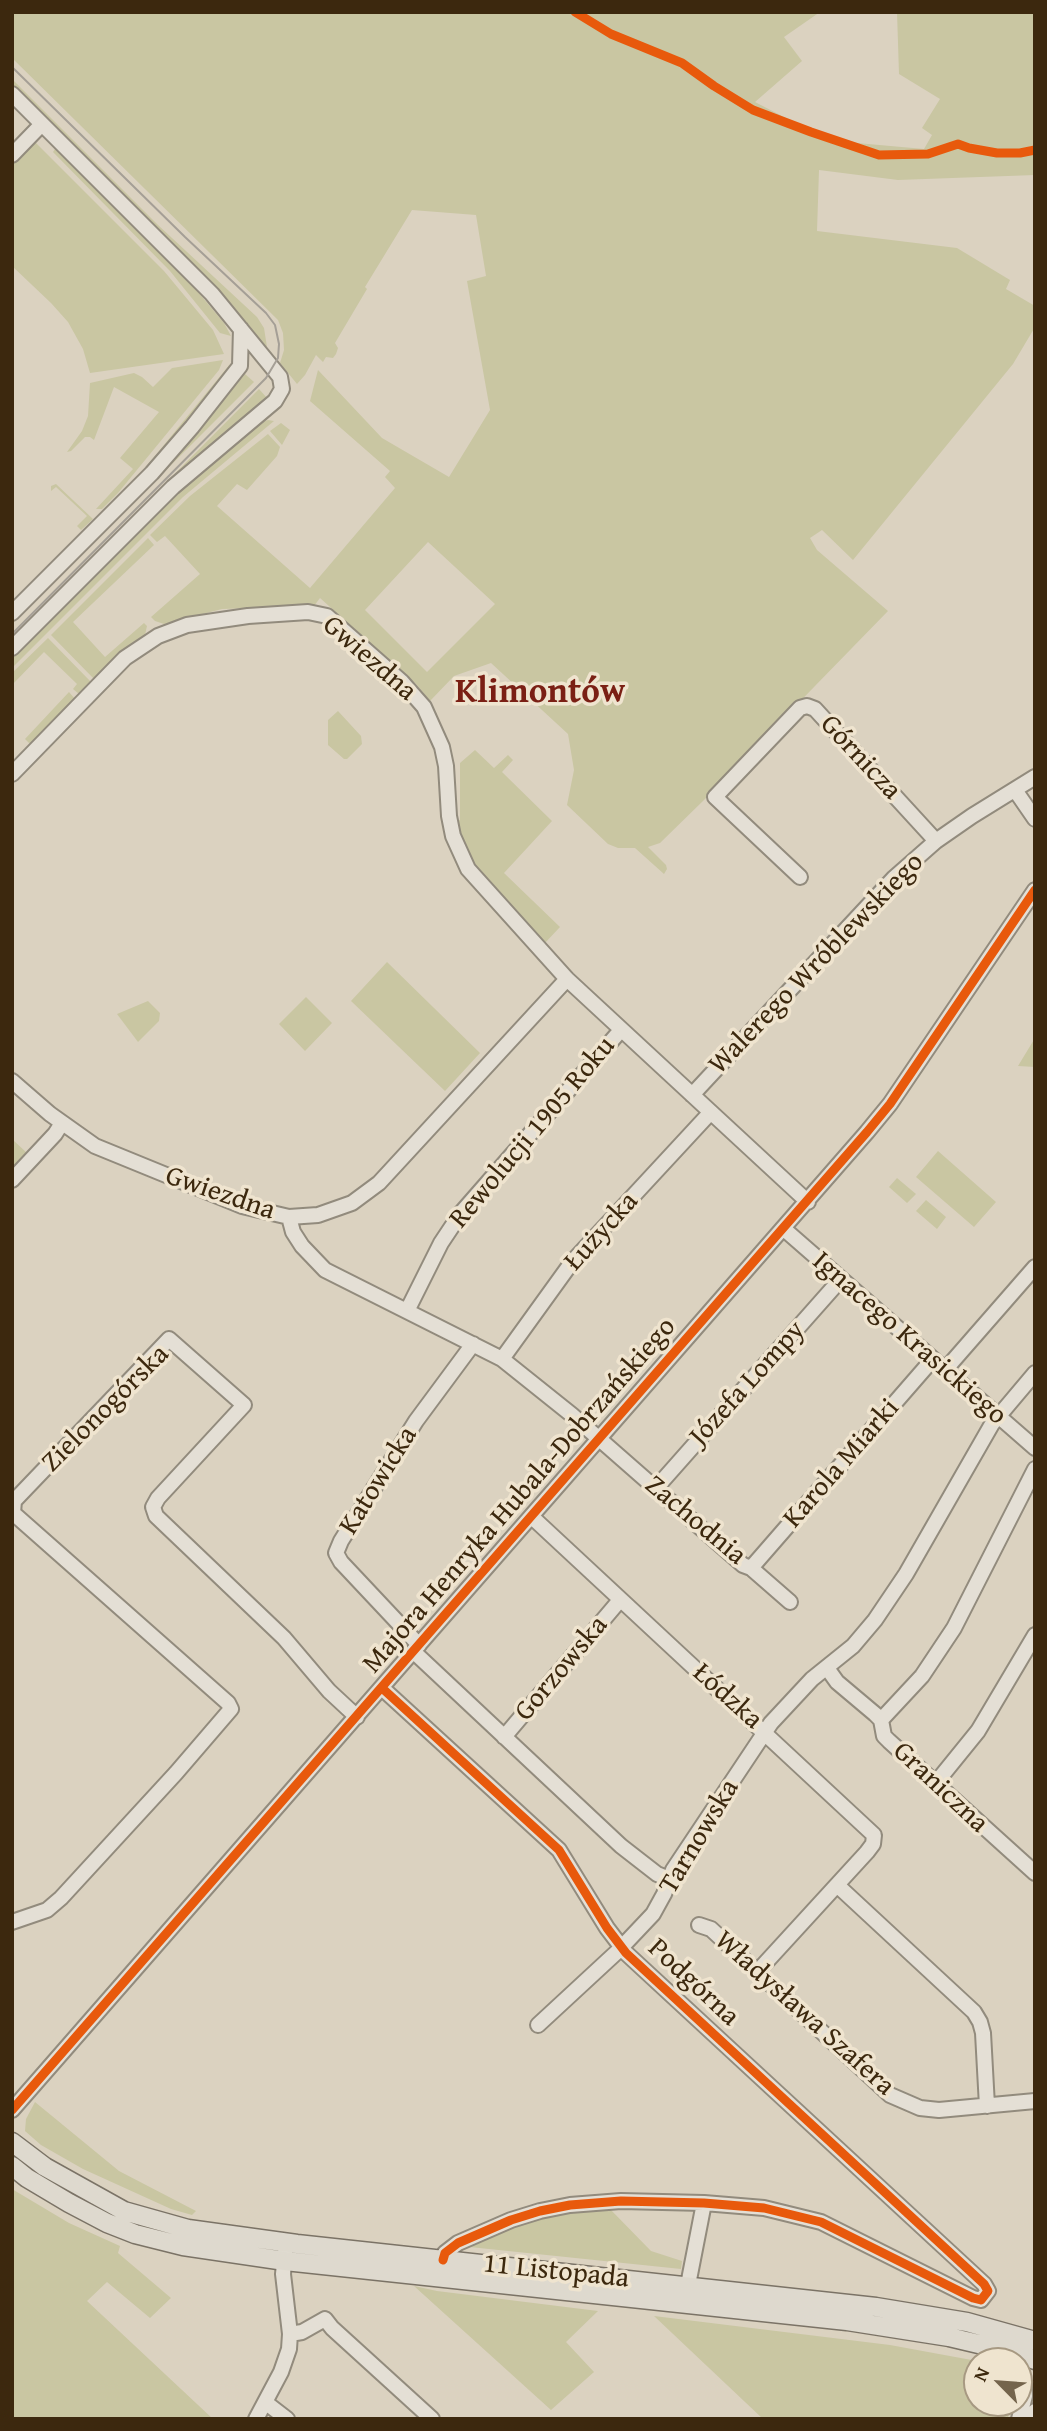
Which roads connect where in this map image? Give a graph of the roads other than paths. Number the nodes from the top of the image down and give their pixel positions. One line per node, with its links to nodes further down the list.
1 (12, 93): 2 (street)
2 (42, 124): 3 (street); 4 (street)
3 (12, 155)
4 (241, 329): 5 (street); 6 (street)
5 (269, 364): 6 (street); 8 (street)
6 (240, 366): 7 (street)
7 (12, 613)
8 (12, 648)
9 (12, 774): 16 (street, Gwiezdna)
10 (1035, 777): 11 (street, Walerego Wróblewskiego)
11 (1015, 790): 12 (street); 13 (street, Walerego Wróblewskiego)
12 (1035, 819)
13 (936, 841): 14 (street, Górnicza); 19 (street, Walerego Wróblewskiego)
14 (800, 877)
15 (1035, 890): 23 (street, Majora Henryka Hubala-Dobrzańskiego)
16 (567, 979): 17 (street, Gwiezdna); 24 (street, Gwiezdna)
17 (621, 1030): 19 (street, Gwiezdna); 28 (street, Rewolucji 1905 Roku)
18 (12, 1081): 21 (street, Gwiezdna)
19 (692, 1095): 20 (street, Gwiezdna)
20 (710, 1113): 23 (street, Gwiezdna); 30 (street, Łużycka)
21 (62, 1123): 22 (street); 24 (street, Gwiezdna)
22 (12, 1180)
23 (808, 1202): 25 (street, Majora Henryka Hubala-Dobrzańskiego)
24 (289, 1217): 28 (street, Zachodnia)
25 (784, 1229): 27 (street, Ignacego Krasickiego); 35 (street, Majora Henryka Hubala-Dobrzańskiego)
26 (1035, 1267): 32 (street)
27 (841, 1279): 31 (street, Ignacego Krasickiego); 38 (street, Józefa Lompy)
28 (407, 1311): 29 (street, Zachodnia)
29 (473, 1344): 30 (street, Zachodnia); 44 (street, Katowicka)
30 (502, 1359): 35 (street, Zachodnia)
31 (933, 1359): 32 (street, Ignacego Krasickiego); 40 (street, Karola Miarki)
32 (945, 1370): 34 (street, Ignacego Krasickiego)
33 (1035, 1373): 34 (street, Tarnowska)
34 (998, 1415): 36 (street, Ignacego Krasickiego); 45 (street, Tarnowska)
35 (599, 1440): 38 (street, Zachodnia); 39 (street, Majora Henryka Hubala-Dobrzańskiego)
36 (1035, 1448)
37 (1035, 1469): 48 (street)
38 (656, 1488): 40 (street, Zachodnia)
39 (531, 1517): 41 (street, Łódzka); 44 (street, Majora Henryka Hubala-Dobrzańskiego)
40 (751, 1568): 42 (street, Zachodnia)
41 (620, 1601): 49 (street, Łódzka); 50 (street, Gorzowska)
42 (790, 1602)
43 (1035, 1635): 51 (street)
44 (417, 1649): 46 (street, Majora Henryka Hubala-Dobrzańskiego); 50 (street)
45 (827, 1668): 48 (street, Graniczna); 49 (street, Tarnowska)
46 (382, 1688): 47 (street, Majora Henryka Hubala-Dobrzańskiego); 57 (street, Podgórna)
47 (356, 1717): 55 (street, Zielonogórska); 62 (street, Majora Henryka Hubala-Dobrzańskiego)
48 (881, 1720): 51 (street, Graniczna)
49 (765, 1732): 53 (street, Tarnowska); 54 (street, Łódzka)
50 (504, 1737): 53 (street)
51 (935, 1784): 52 (street, Graniczna)
52 (1035, 1872)
53 (669, 1879): 57 (street, Tarnowska)
54 (837, 1885): 58 (street, Łódzka); 61 (street)
55 (12, 1922)
56 (698, 1925): 58 (street, Władysława Szafera)
57 (621, 1947): 59 (street, Tarnowska); 65 (street, Podgórna)
58 (758, 1971): 61 (street, Władysława Szafera)
59 (538, 2025)
60 (1035, 2101): 61 (street, Władysława Szafera)
61 (987, 2106)
62 (12, 2110)
63 (12, 2142): 66 (main road, 11 Listopada)
64 (12, 2166): 68 (main road, 11 Listopada)
65 (704, 2203): 67 (street); 69 (street)
66 (286, 2243): 67 (main road, 11 Listopada); 68 (street)
67 (443, 2260): 69 (main road, 11 Listopada)
68 (285, 2261): 70 (street); 72 (main road, 11 Listopada)
69 (688, 2286): 71 (main road, 11 Listopada)
70 (290, 2334): 73 (street); 77 (street)
71 (1035, 2341)
72 (990, 2347)
73 (265, 2402): 75 (street); 76 (street)
74 (1035, 2411): 78 (street)
75 (256, 2419)
76 (287, 2419)
77 (432, 2419)
78 (1028, 2419)

